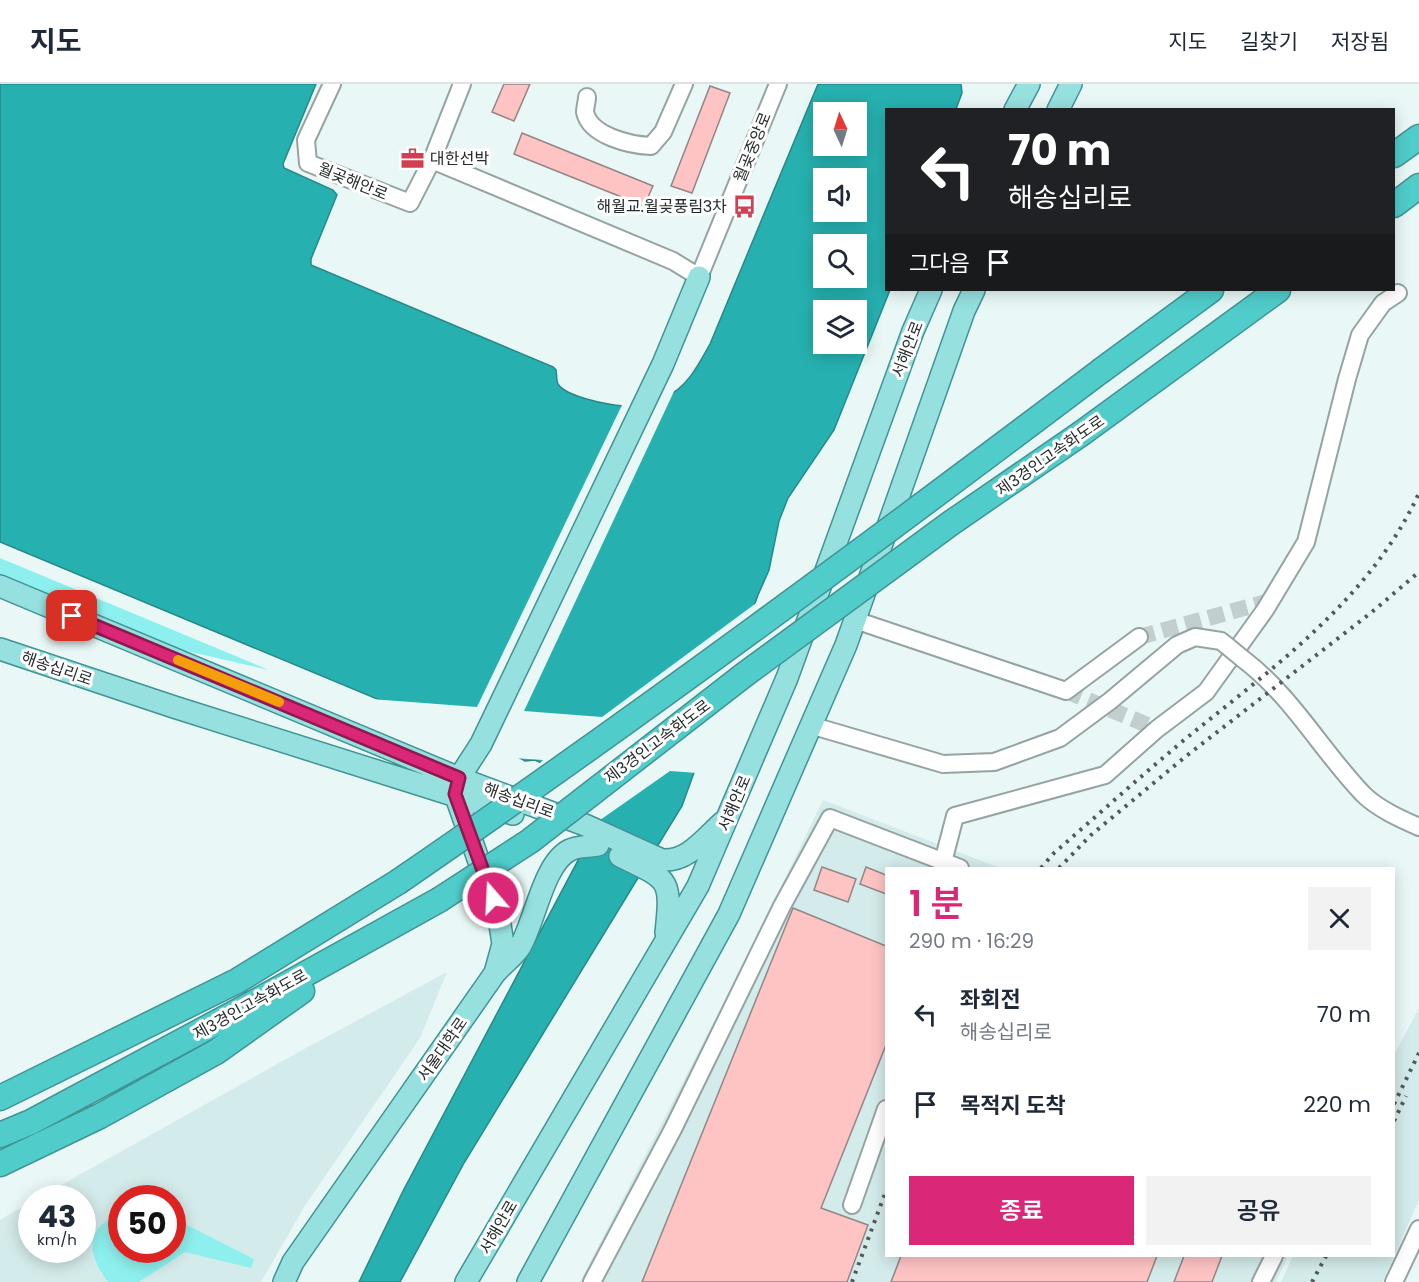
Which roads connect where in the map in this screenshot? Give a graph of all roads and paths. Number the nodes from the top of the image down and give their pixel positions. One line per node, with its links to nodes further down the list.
1 (332, 84): 10 (street, 월곶해안로)
2 (462, 84): 10 (street)
3 (684, 84): 7 (street)
4 (778, 84): 11 (street, 월곶중앙로)
5 (1029, 84): 8 (main road)
6 (1071, 84): 9 (main road)
7 (587, 97)
8 (1016, 108)
9 (1059, 108)
10 (432, 160): 11 (street)
11 (699, 277): 22 (main road)
12 (931, 291): 23 (main road, 서해안로)
13 (974, 291): 18 (main road)
14 (1210, 291): 31 (highway, 제3경인고속화도로, bridge)
15 (1277, 291): 28 (highway, 제3경인고속화도로, bridge)
16 (1398, 293): 26 (street)
17 (0, 586): 22 (main road, 해송십리로)
18 (855, 620): 19 (street); 21 (main road)
19 (1139, 637)
20 (0, 649): 22 (main road, 해송십리로)
21 (810, 724): 24 (street, bridge); 40 (main road)
22 (457, 786): 23 (main road, 해송십리로); 25 (main road, 해송십리로); 30 (main road, 서울대학로)
23 (728, 818): 29 (main road, 서해안로)
24 (1419, 827)
25 (598, 845): 29 (main road, 해송십리로); 30 (main road)
26 (943, 862): 27 (street); 41 (street)
27 (957, 867)
28 (408, 917): 33 (highway, 제3경인고속화도로); 34 (highway)
29 (664, 943): 39 (main road, 서해안로)
30 (495, 973): 38 (main road, 서울대학로)
31 (0, 1098)
32 (885, 1112): 35 (street)
33 (0, 1135)
34 (0, 1164)
35 (852, 1204)
36 (1419, 1229): 43 (street)
37 (1274, 1257): 42 (street)
38 (284, 1282)
39 (466, 1282)
40 (528, 1282)
41 (592, 1282)
42 (1261, 1282)
43 (1394, 1282)

